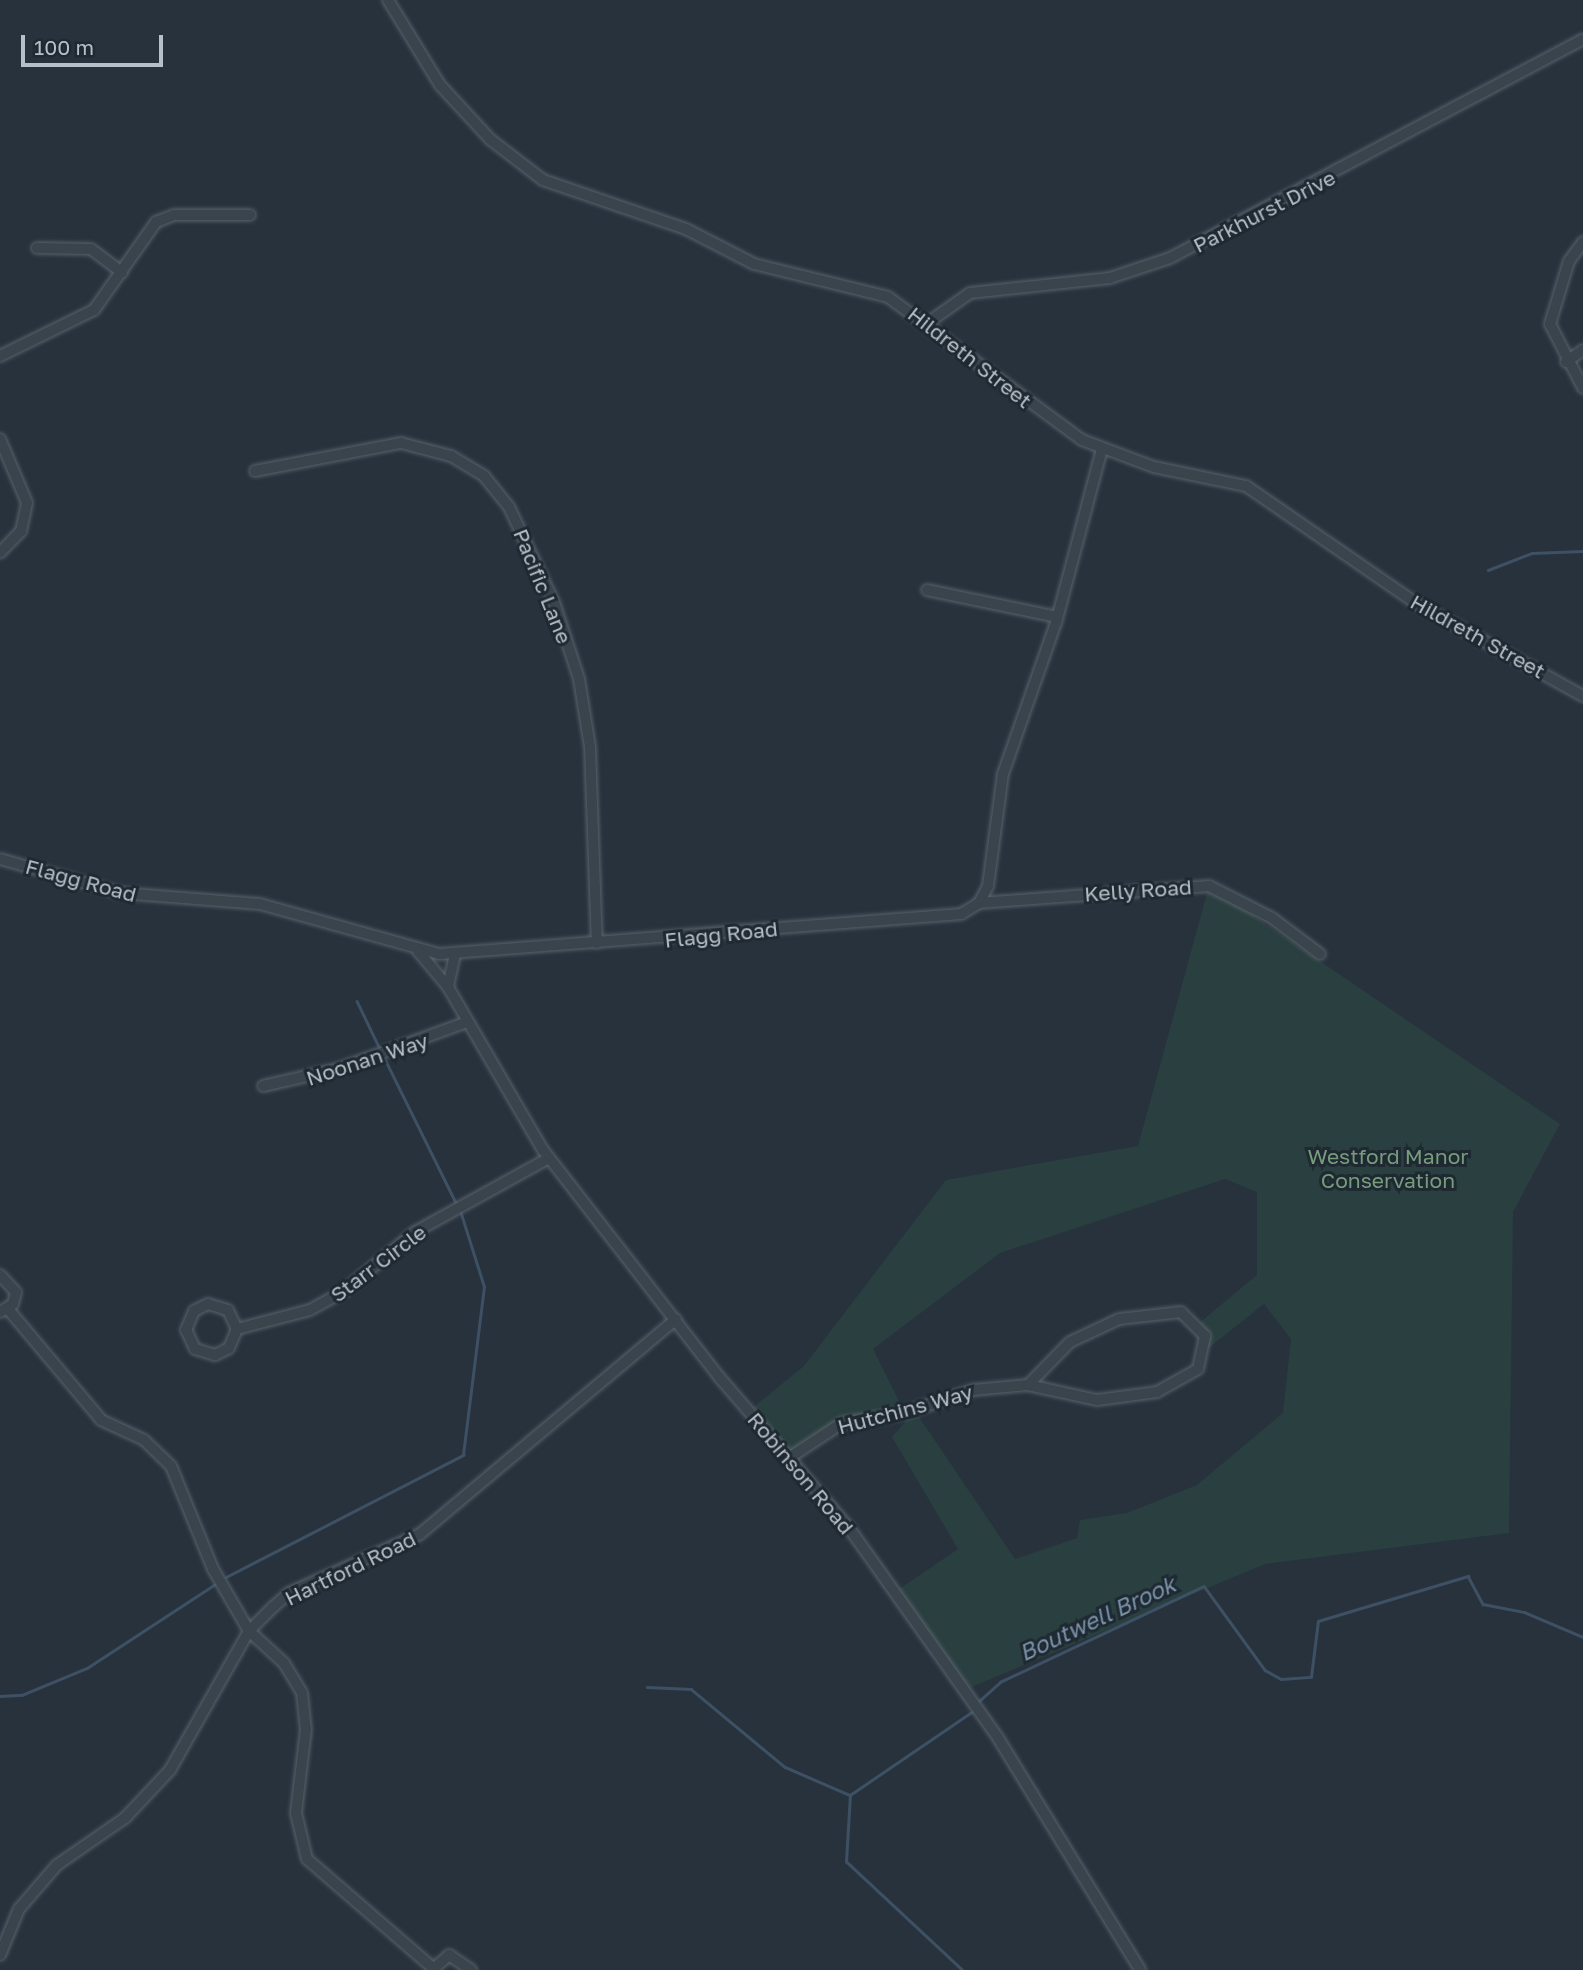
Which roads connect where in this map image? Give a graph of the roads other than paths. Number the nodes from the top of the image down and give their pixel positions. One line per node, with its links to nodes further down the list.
1 (388, 0): 7 (street, Hildreth Street)
2 (1583, 40): 7 (street, Parkhurst Drive)
3 (250, 215): 6 (street)
4 (1583, 242): 10 (street)
5 (37, 248): 6 (street)
6 (122, 272): 9 (street)
7 (929, 322): 13 (street, Hildreth Street)
8 (1583, 350): 10 (street)
9 (0, 356)
10 (1566, 362): 11 (street)
11 (1583, 388)
12 (0, 439): 15 (street)
13 (1102, 449): 17 (street); 18 (street, Hildreth Street)
14 (255, 471): 21 (street, Pacific Lane)
15 (0, 553)
16 (927, 590): 17 (street)
17 (1057, 617): 20 (street)
18 (1583, 696)
19 (0, 859): 22 (street, Flagg Road)
20 (979, 903): 21 (street, Flagg Road); 24 (street, Kelly Road)
21 (597, 943): 23 (street, Flagg Road)
22 (418, 951): 23 (street, Flagg Road); 25 (street, Robinson Road)
23 (456, 953): 25 (street)
24 (1320, 954)
25 (448, 987): 26 (street, Robinson Road)
26 (467, 1021): 27 (street, Noonan Way); 28 (street, Robinson Road)
27 (263, 1086)
28 (549, 1158): 31 (street, Robinson Road); 32 (street, Starr Circle)
29 (0, 1275): 30 (street)
30 (4, 1310): 35 (street)
31 (676, 1319): 34 (street, Robinson Road); 35 (street, Hartford Road)
32 (237, 1329): 32 (street)
33 (1028, 1385): 33 (street, Hutchins Way); 34 (street, Hutchins Way)
34 (792, 1456): 39 (street, Robinson Road)
35 (249, 1632): 36 (street, Hartford Road); 37 (street)
36 (0, 1955)
37 (432, 1969): 38 (street)
38 (471, 1970)
39 (1140, 1970)

